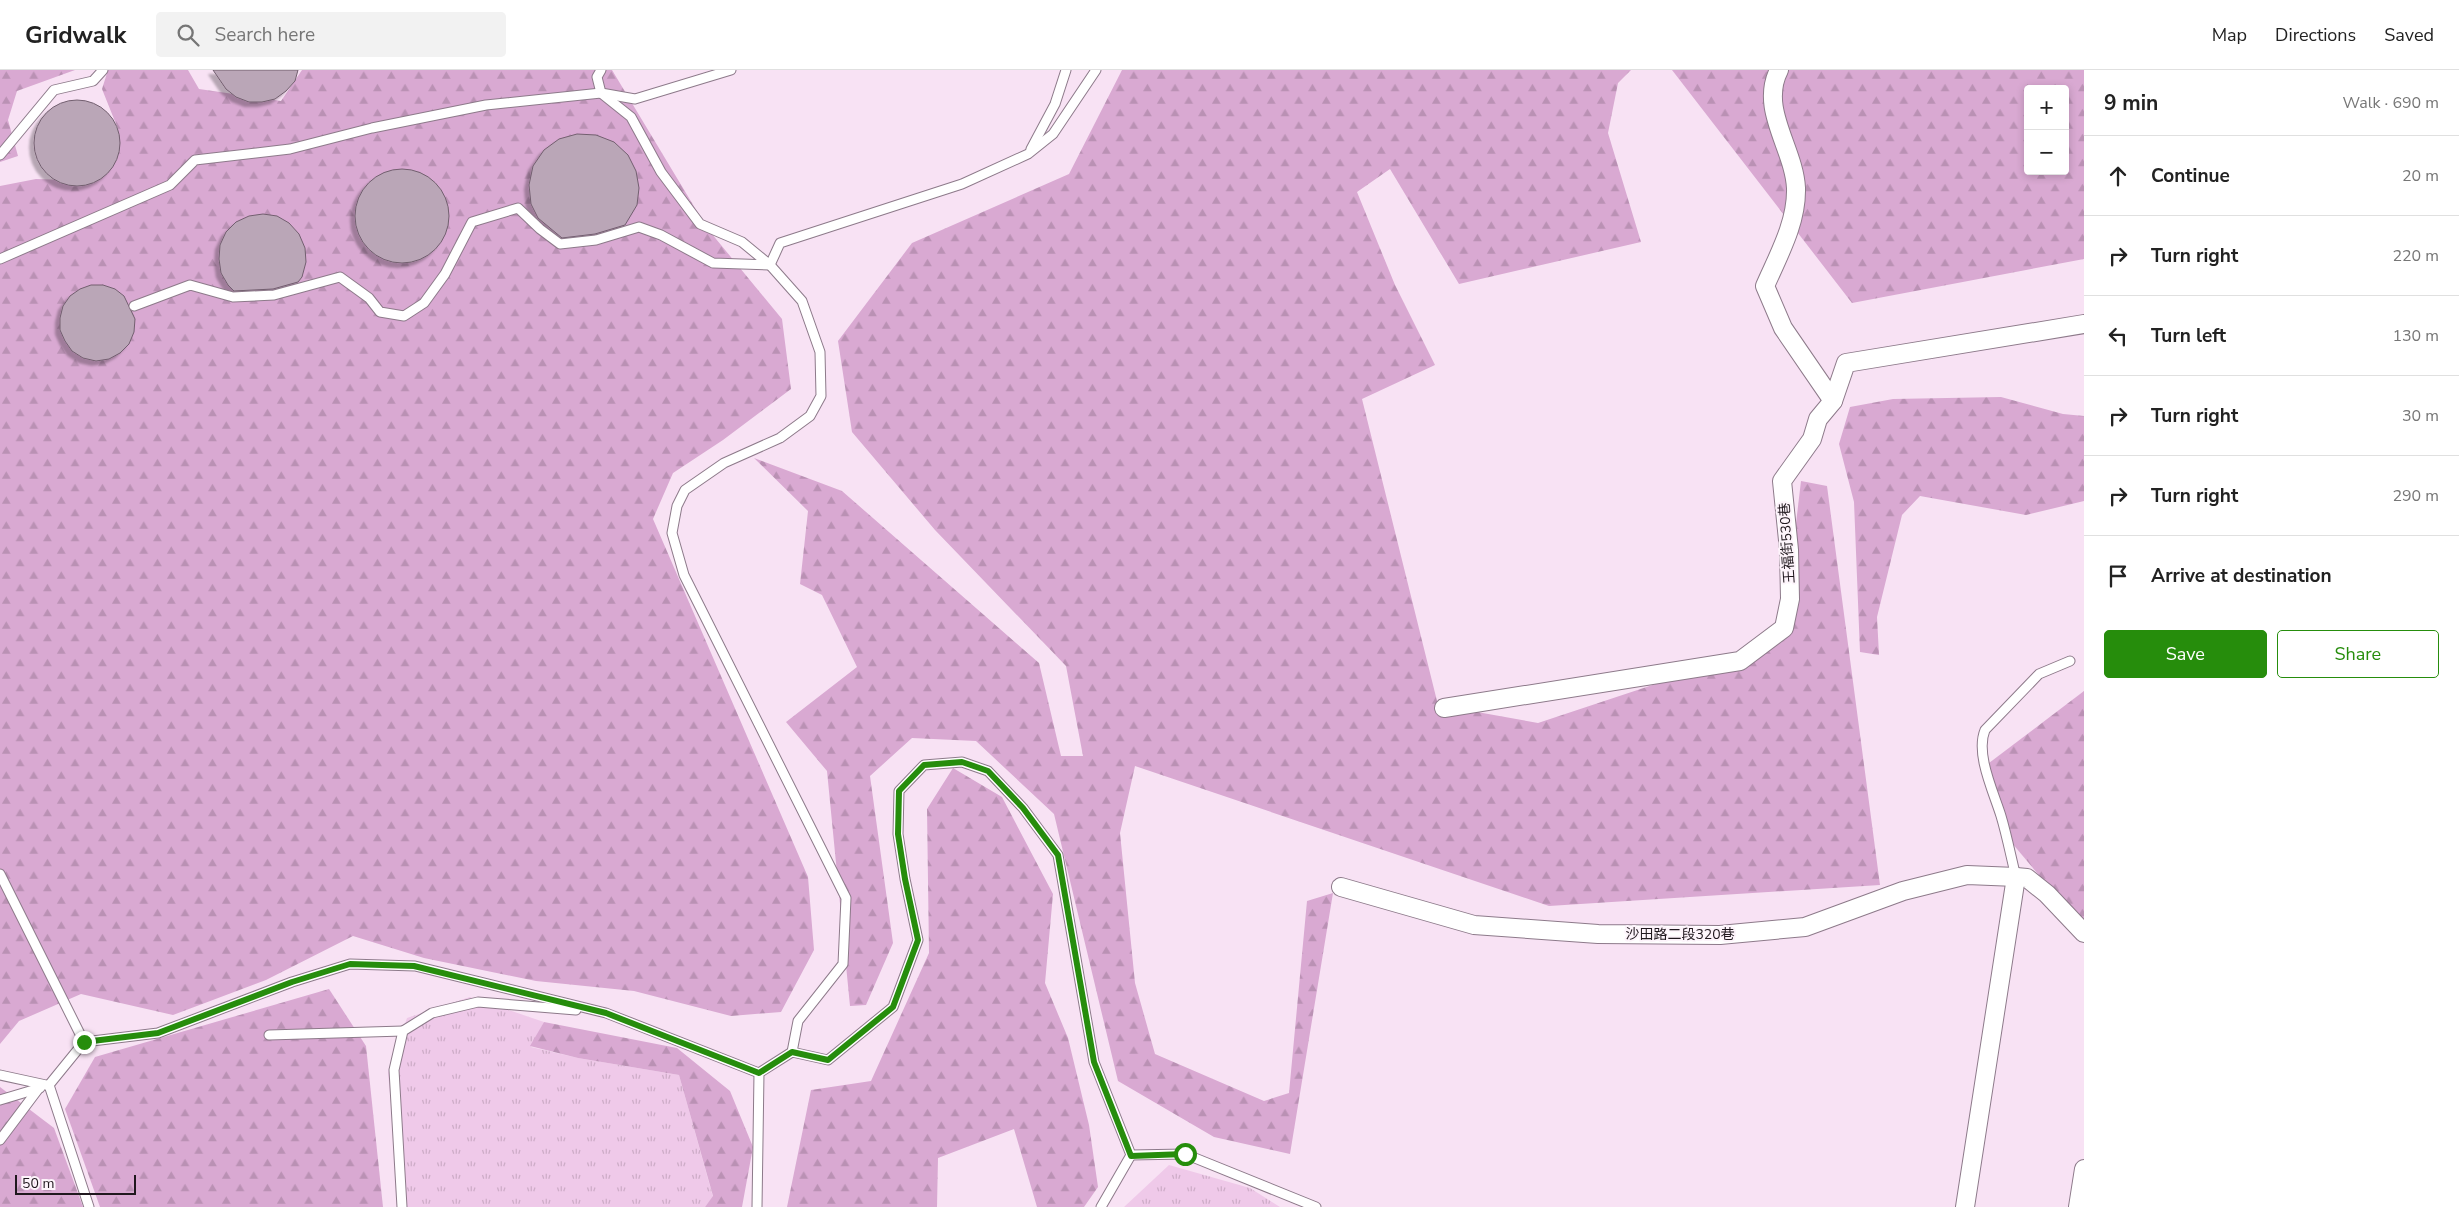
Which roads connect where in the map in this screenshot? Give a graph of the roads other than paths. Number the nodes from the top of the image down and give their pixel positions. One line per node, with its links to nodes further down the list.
1 (103, 70): 9 (lane)
2 (601, 70): 7 (lane)
3 (731, 70): 7 (lane)
4 (1066, 70): 8 (lane)
5 (1096, 70): 8 (lane)
6 (1779, 70): 14 (street)
7 (601, 93): 10 (lane); 11 (lane)
8 (1028, 154): 11 (lane)
9 (0, 155)
10 (0, 259)
11 (770, 265): 12 (lane); 25 (lane)
12 (134, 306)
13 (2084, 324): 14 (street, 王福街530巷)
14 (1833, 401): 16 (street, 王福街530巷)
15 (2070, 661): 18 (lane)
16 (1444, 708)
17 (0, 874): 24 (lane)
18 (2016, 877): 19 (street, 沙田路二段320巷); 20 (street, 沙田路二段320巷); 39 (street)
19 (1341, 887)
20 (2084, 933)
21 (606, 1013): 22 (lane); 24 (lane); 26 (lane)
22 (403, 1030): 23 (lane); 35 (lane)
23 (269, 1036)
24 (84, 1042): 28 (lane)
25 (792, 1052): 26 (lane); 32 (lane)
26 (759, 1073): 36 (lane)
27 (0, 1075): 28 (lane)
28 (49, 1085): 29 (lane); 34 (lane)
29 (39, 1088): 30 (lane); 31 (lane)
30 (0, 1100)
31 (0, 1140)
32 (1131, 1156): 37 (lane); 38 (lane)
33 (2084, 1168): 40 (street)
34 (89, 1207)
35 (402, 1207)
36 (757, 1207)
37 (1101, 1207)
38 (1316, 1207)
39 (1965, 1207)
40 (2078, 1207)

